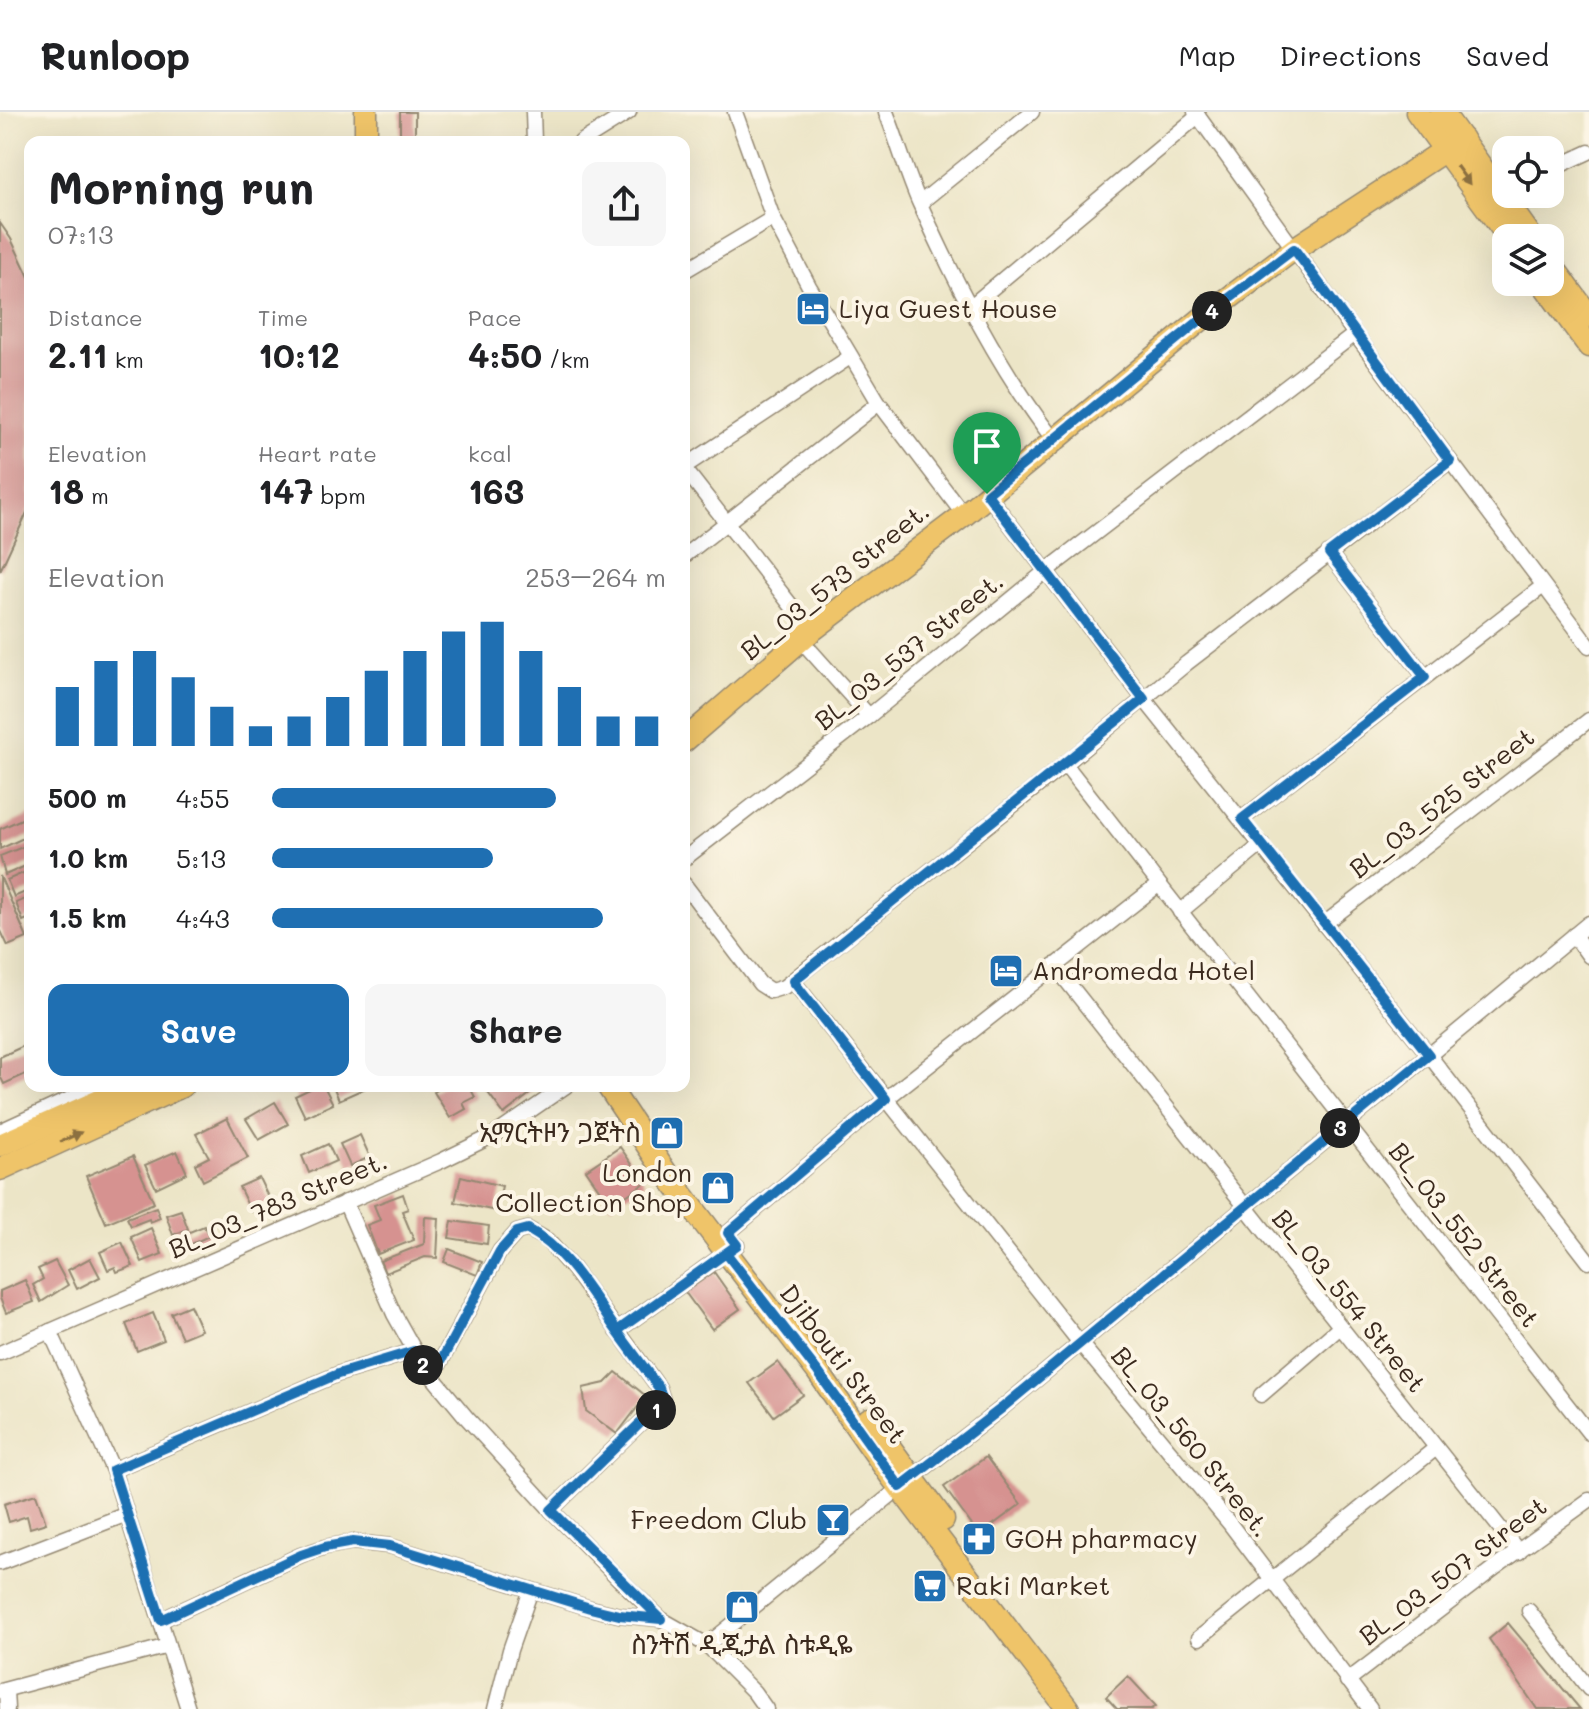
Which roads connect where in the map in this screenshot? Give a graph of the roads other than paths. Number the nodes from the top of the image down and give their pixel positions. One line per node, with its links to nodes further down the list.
1 (357, 112): 11 (main road)
2 (366, 112): 12 (main road)
3 (533, 112): 13 (street)
4 (629, 112): 14 (street)
5 (735, 112): 21 (street)
6 (886, 112): 19 (street)
7 (1032, 112): 19 (street)
8 (1417, 112): 15 (main road)
9 (1442, 112): 15 (main road)
10 (1197, 114): 23 (street); 27 (street)
11 (357, 136)
12 (366, 136)
13 (534, 136)
14 (591, 136)
15 (1453, 144): 18 (main road); 23 (main road, BL_03_573 Street.)
16 (1589, 152): 17 (street)
17 (1564, 164)
18 (1492, 190)
19 (920, 203): 27 (street)
20 (1507, 208): 22 (main road)
21 (773, 218): 24 (street); 31 (street)
22 (1520, 224)
23 (1294, 249): 29 (street); 33 (main road, BL_03_573 Street.)
24 (690, 267)
25 (1564, 282): 28 (main road)
26 (1552, 296): 30 (main road)
27 (971, 306): 33 (street)
28 (1589, 316)
29 (1355, 334): 34 (street); 42 (street, BL_03_537 Street.)
30 (1589, 346)
31 (850, 357): 32 (street); 35 (street)
32 (879, 403): 38 (street); 39 (street)
33 (1053, 439): 37 (main road, BL_03_573 Street.)
34 (1450, 461): 41 (street); 43 (street)
35 (690, 464)
36 (690, 476): 39 (street)
37 (987, 494): 38 (main road, BL_03_573 Street.); 42 (street)
38 (964, 515): 44 (main road, BL_03_573 Street.)
39 (726, 523): 40 (street); 44 (street)
40 (690, 551)
41 (1329, 553): 46 (street); 47 (street)
42 (1046, 571): 47 (street); 48 (street, BL_03_537 Street.)
43 (1543, 586): 45 (street); 46 (street)
44 (806, 636): 48 (street); 50 (main road, BL_03_573 Street.)
45 (1589, 646)
46 (1425, 677): 52 (street)
47 (1144, 699): 51 (street); 52 (street)
48 (869, 716): 54 (street, BL_03_537 Street.)
49 (1589, 720): 59 (street, BL_03_525 Street)
50 (690, 736)
51 (1065, 764): 55 (street, BL_03_552 Street); 63 (street)
52 (1242, 819): 53 (street)
53 (1262, 844): 57 (street); 59 (street)
54 (690, 854)
55 (1158, 885): 57 (street, BL_03_552 Street); 62 (street)
56 (690, 892): 63 (street)
57 (1180, 912): 72 (street, BL_03_552 Street)
58 (1589, 923): 60 (street)
59 (1324, 924): 64 (street)
60 (1574, 935): 61 (street); 64 (street)
61 (1589, 956)
62 (1054, 965): 71 (street); 77 (street, BL_03_554 Street)
63 (793, 981): 71 (street, BL_03_560 Street.)
64 (1429, 1055): 72 (street); 79 (street)
65 (85, 1092): 73 (street)
66 (119, 1092): 74 (main road)
67 (169, 1092): 75 (main road, one-way to 67)
68 (557, 1092): 76 (street, BL_03_783 Street.)
69 (612, 1092): 78 (main road)
70 (625, 1092): 78 (main road)
71 (886, 1099): 78 (street); 83 (street, BL_03_560 Street.)
72 (1346, 1123): 77 (street); 88 (street, BL_03_552 Street)
73 (0, 1131)
74 (0, 1145)
75 (0, 1169)
76 (345, 1202): 81 (street, BL_03_783 Street.); 84 (street)
77 (1244, 1208): 80 (street, BL_03_554 Street); 83 (street)
78 (731, 1244): 82 (street); 91 (main road)
79 (1589, 1262)
80 (1339, 1328): 87 (street); 89 (street, BL_03_554 Street)
81 (50, 1331): 85 (street, BL_03_783 Street.); 90 (street)
82 (617, 1331): 86 (street); 93 (street)
83 (1080, 1343): 91 (street); 97 (street, BL_03_560 Street.)
84 (414, 1351): 86 (street); 90 (street)
85 (0, 1353)
86 (433, 1376): 93 (street)
87 (1261, 1395)
88 (1589, 1433)
89 (1436, 1448): 95 (street, BL_03_554 Street); 97 (street)
90 (113, 1470): 94 (street)
91 (906, 1482): 103 (street); 112 (main road); 113 (main road, Djibouti Street)
92 (1589, 1500): 95 (street, BL_03_507 Street)
93 (551, 1510): 100 (street)
94 (127, 1514): 96 (street); 101 (street)
95 (1519, 1552): 105 (street, BL_03_507 Street)
96 (0, 1563)
97 (1271, 1579): 102 (street); 105 (street, BL_03_560 Street.)
98 (531, 1590): 100 (street); 101 (street); 110 (street)
99 (1529, 1611): 106 (street)
100 (661, 1619): 103 (street)
101 (161, 1620): 104 (street)
102 (1199, 1638)
103 (707, 1645): 111 (street)
104 (168, 1646): 107 (street); 109 (street)
105 (1347, 1681): 114 (street, BL_03_560 Street.)
106 (1589, 1689)
107 (3, 1690): 108 (street)
108 (7, 1709)
109 (188, 1709)
110 (495, 1709)
111 (766, 1709)
112 (1068, 1709)
113 (1080, 1709)
114 (1370, 1709)

